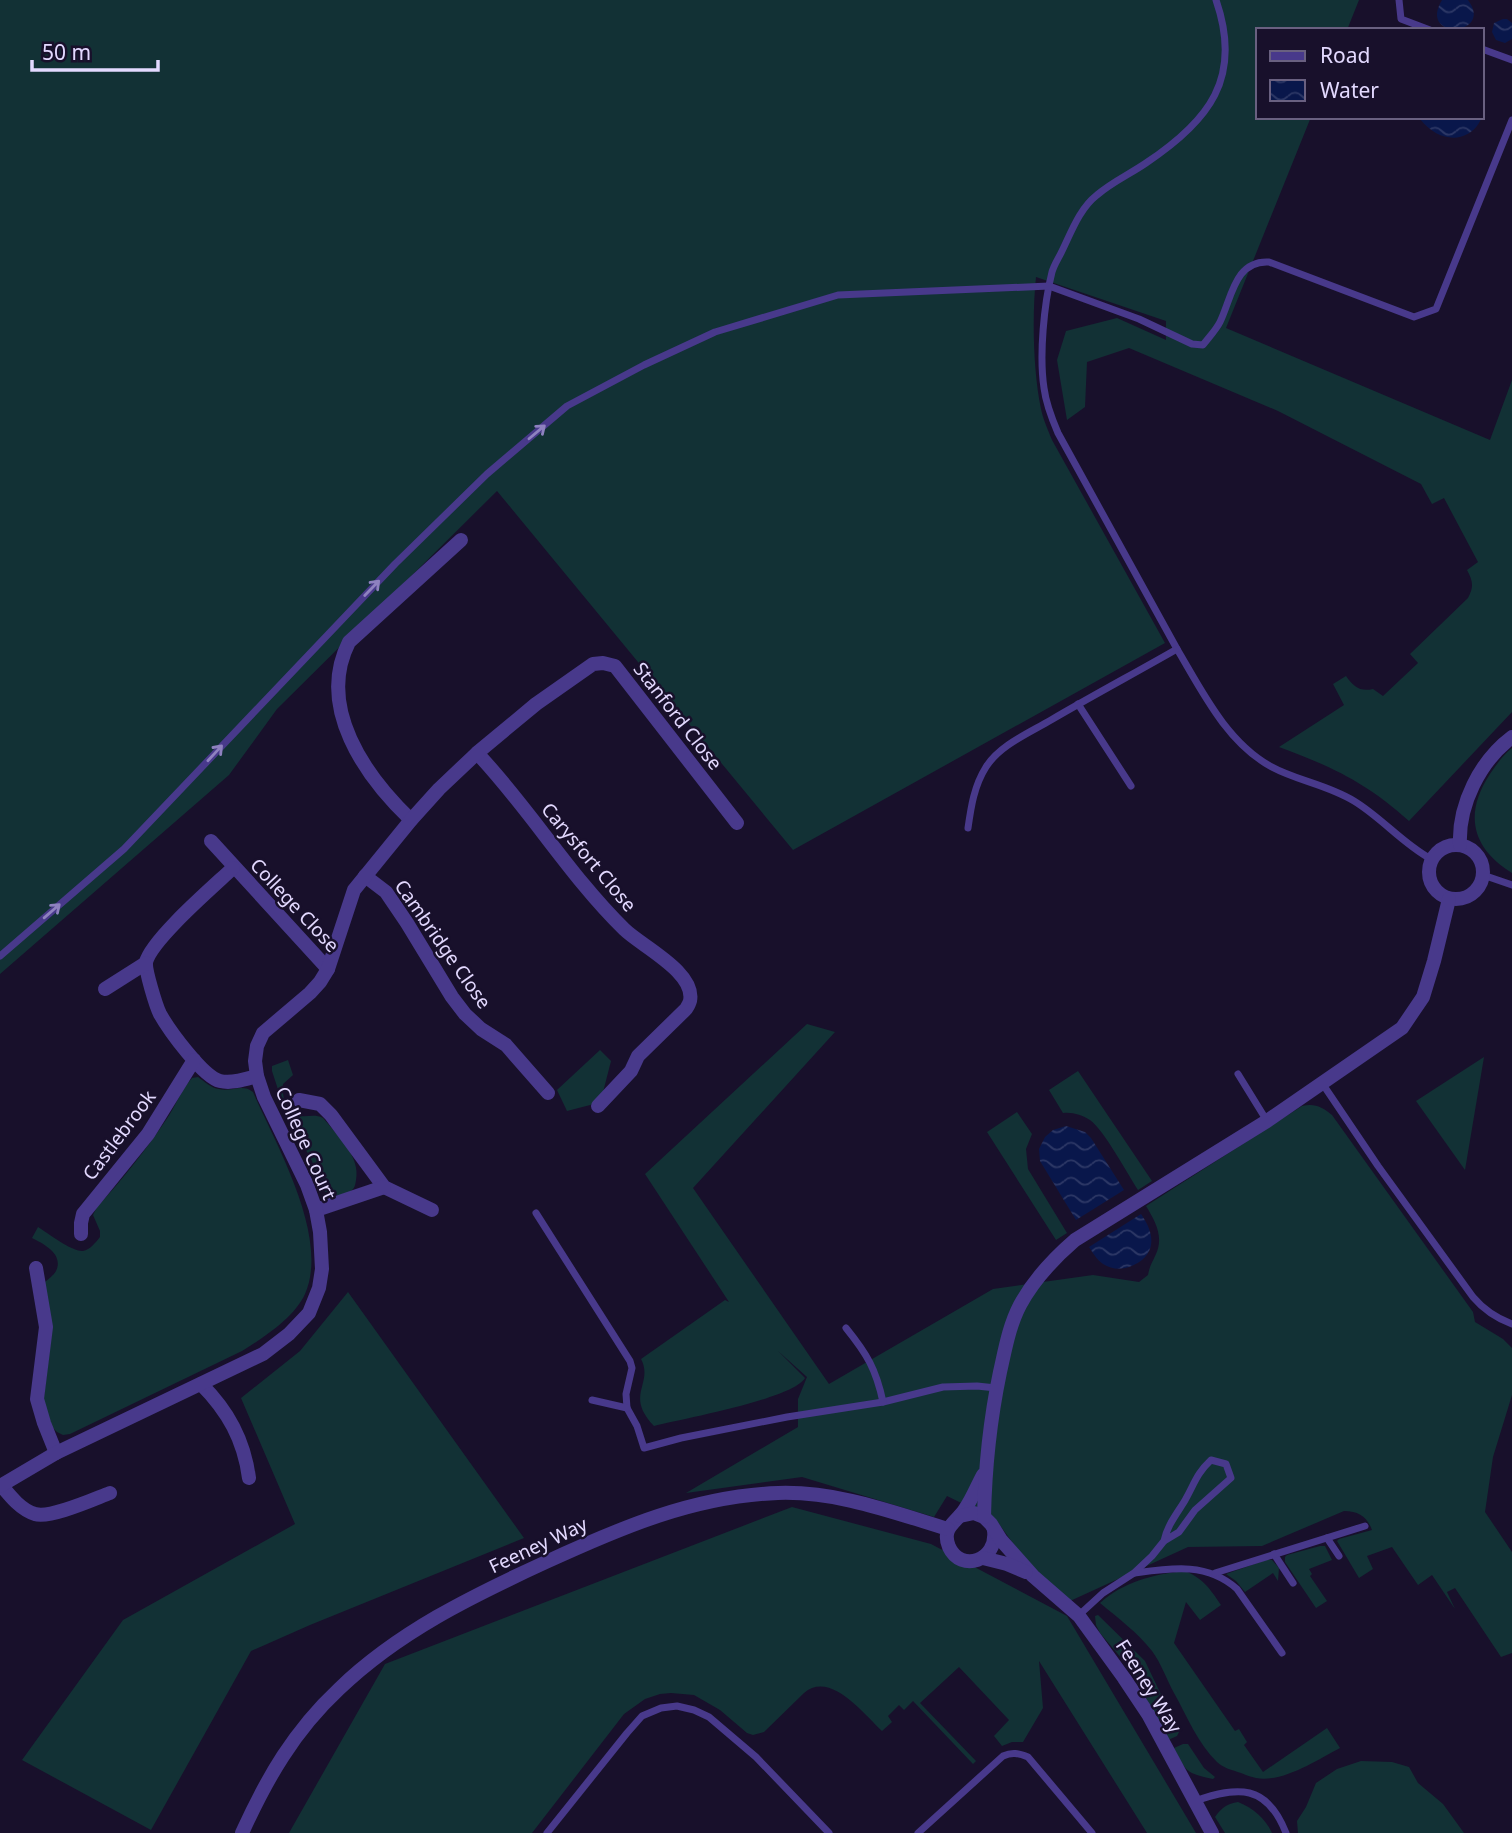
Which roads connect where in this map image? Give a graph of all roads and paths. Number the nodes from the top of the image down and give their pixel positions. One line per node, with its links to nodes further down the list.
1 (1216, 0): 7 (lane)
2 (1398, 0): 3 (lane)
3 (1425, 28)
4 (1484, 50): 5 (lane)
5 (1512, 60)
6 (1512, 120): 7 (lane)
7 (1049, 286): 9 (lane); 25 (lane, one-way to 7)
8 (461, 540): 14 (street)
9 (1177, 649): 10 (lane); 19 (lane)
10 (1078, 704): 13 (lane); 16 (lane)
11 (1512, 737): 18 (street)
12 (477, 753): 14 (street, College Court); 15 (street, Stanford Close); 35 (street, Carysfort Close)
13 (1131, 786)
14 (411, 820): 21 (street, College Court)
15 (737, 823)
16 (968, 828)
17 (211, 841): 20 (street, College Close)
18 (1460, 845): 19 (street); 22 (street)
19 (1432, 859): 24 (street)
20 (233, 868): 26 (street, College Close); 27 (street, College Close)
21 (365, 876): 27 (street, College Court); 33 (street, Cambridge Close)
22 (1483, 876): 23 (lane); 24 (street)
23 (1512, 885)
24 (1448, 899): 32 (street)
25 (0, 956)
26 (146, 963): 28 (street); 29 (street)
27 (328, 969): 31 (street, College Court)
28 (105, 989)
29 (194, 1060): 31 (street); 41 (street, Castlebrook)
30 (1238, 1074): 36 (lane)
31 (257, 1076): 38 (street, College Court)
32 (1322, 1083): 36 (street); 43 (lane)
33 (548, 1093)
34 (299, 1100): 37 (street)
35 (598, 1106)
36 (1267, 1121): 46 (street)
37 (384, 1186): 38 (street); 39 (street)
38 (316, 1210): 45 (street, College Court)
39 (432, 1210)
40 (536, 1213): 49 (lane)
41 (81, 1234)
42 (36, 1268): 50 (street)
43 (1512, 1324)
44 (846, 1328): 48 (lane)
45 (201, 1384): 50 (street, College Court); 52 (street)
46 (996, 1388): 48 (lane); 51 (street)
47 (593, 1399): 49 (lane)
48 (883, 1402): 49 (lane)
49 (627, 1408)
50 (57, 1453): 53 (street, College Court)
51 (985, 1470): 55 (street); 56 (street)
52 (250, 1478)
53 (1, 1485): 54 (street)
54 (110, 1493)
55 (960, 1516): 56 (street); 58 (street)
56 (984, 1517): 59 (street)
57 (1364, 1526): 60 (lane)
58 (948, 1529): 64 (street); 72 (street, Feeney Way)
59 (994, 1530): 64 (street); 67 (street, Feeney Way)
60 (1327, 1538): 62 (lane); 63 (lane)
61 (1164, 1541): 61 (lane); 65 (lane)
62 (1274, 1555): 66 (lane); 68 (lane)
63 (1339, 1556)
64 (983, 1558): 67 (street, Feeney Way)
65 (1134, 1573): 66 (lane); 69 (lane)
66 (1215, 1573): 70 (lane)
67 (1033, 1576): 69 (street, Feeney Way)
68 (1293, 1583)
69 (1079, 1616): 71 (street, Feeney Way)
70 (1282, 1653)
71 (1195, 1802): 77 (street, Feeney Way); 78 (lane)
72 (242, 1833)
73 (547, 1833): 74 (lane)
74 (828, 1833)
75 (918, 1833): 76 (lane)
76 (1092, 1833)
77 (1212, 1833)
78 (1286, 1833)

